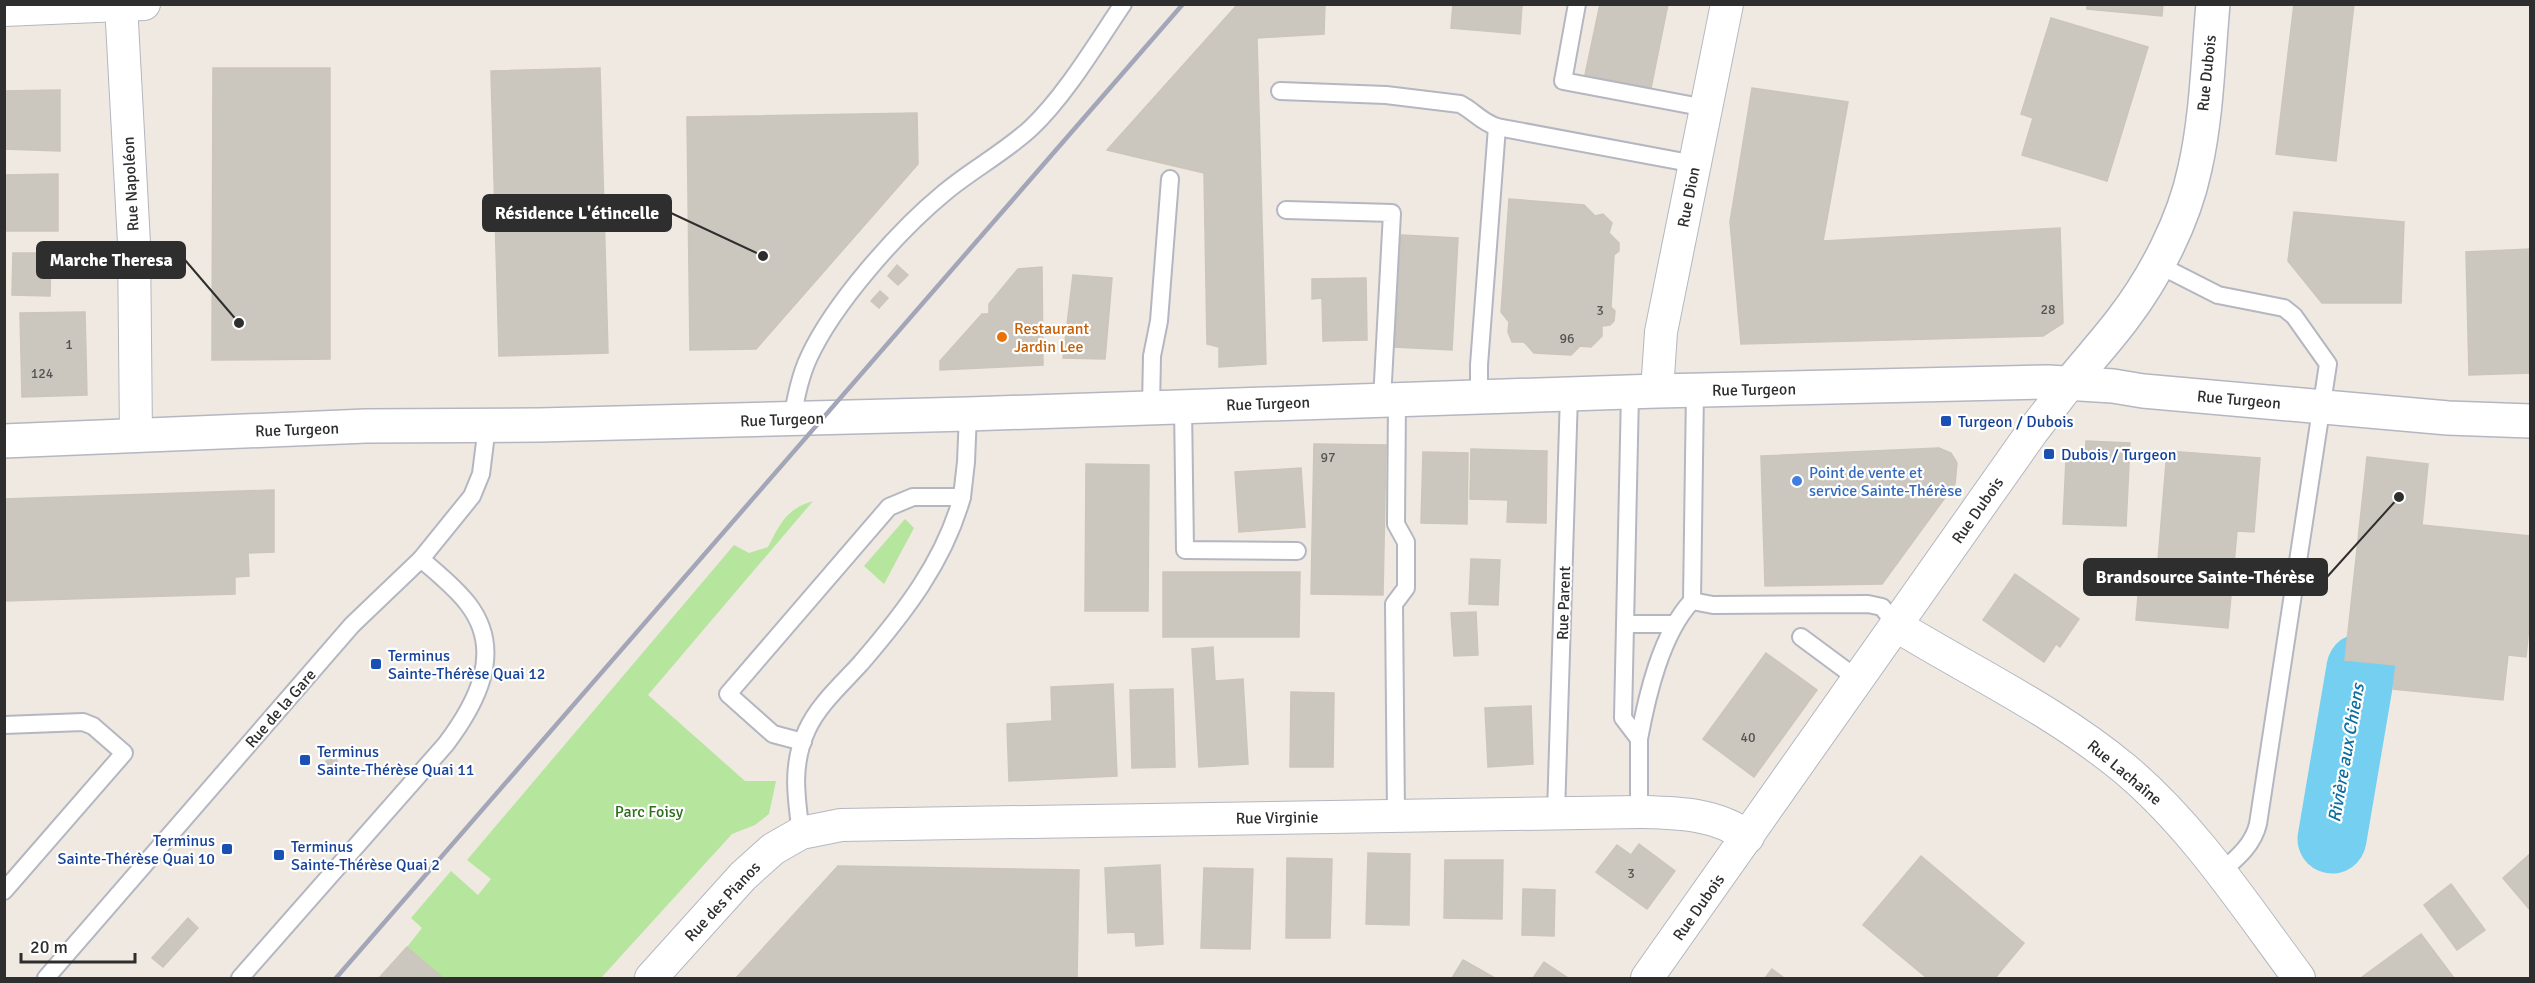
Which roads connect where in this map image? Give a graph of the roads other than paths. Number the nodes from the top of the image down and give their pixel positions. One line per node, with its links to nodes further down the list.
1 (1123, 4): 24 (lane)
2 (1577, 4): 8 (lane)
3 (1727, 4): 8 (street, Rue Dion)
4 (2213, 4): 13 (street, Rue Dubois)
5 (129, 5): 6 (street); 27 (street, Rue Napoléon)
6 (4, 10)
7 (1280, 91): 9 (lane)
8 (1706, 108): 10 (street, Rue Dion)
9 (1497, 127): 10 (lane); 18 (lane)
10 (1695, 164): 16 (street, Rue Dion)
11 (1170, 179): 22 (lane)
12 (1286, 210): 19 (lane)
13 (2157, 264): 14 (street, Rue Dubois); 21 (lane)
14 (2070, 383): 15 (street, Rue Turgeon); 21 (street, Rue Turgeon); 35 (street, Rue Dubois)
15 (1695, 390): 16 (street, Rue Turgeon); 32 (lane)
16 (1643, 392): 17 (street, Rue Turgeon); 33 (lane)
17 (1569, 394): 18 (street, Rue Turgeon); 42 (lane, Rue Parent)
18 (1479, 398): 19 (street, Rue Turgeon)
19 (1389, 400): 20 (street, Rue Turgeon); 43 (lane)
20 (1183, 406): 22 (street, Rue Turgeon); 30 (lane)
21 (2320, 406): 25 (street, Rue Turgeon); 46 (lane)
22 (1151, 407): 23 (street, Rue Turgeon)
23 (968, 414): 24 (street, Rue Turgeon); 29 (lane)
24 (792, 418): 26 (street, Rue Turgeon)
25 (2530, 422)
26 (487, 426): 27 (street, Rue Turgeon); 31 (lane, Rue de la Gare)
27 (136, 435): 28 (street, Rue Turgeon)
28 (4, 441)
29 (962, 497): 40 (lane); 40 (lane)
30 (1297, 551)
31 (421, 559): 48 (lane, Rue de la Gare); 49 (lane)
32 (1692, 601): 34 (lane); 35 (lane)
33 (1625, 624): 34 (lane); 39 (lane)
34 (1675, 624): 39 (lane)
35 (1897, 626): 37 (street, Rue Dubois); 46 (street, Rue Lachaîne)
36 (1801, 637): 37 (lane)
37 (1859, 680): 45 (street, Rue Dubois)
38 (4, 725): 47 (lane)
39 (1639, 739): 41 (lane)
40 (803, 742): 44 (lane)
41 (1639, 812): 42 (street, Rue Virginie); 45 (street, Rue Virginie)
42 (1556, 813): 43 (street, Rue Virginie)
43 (1396, 815): 44 (street, Rue Virginie)
44 (801, 833): 50 (street, Rue des Pianos)
45 (1748, 837): 51 (street, Rue Dubois)
46 (2221, 872): 52 (street, Rue Lachaîne)
47 (4, 891)
48 (46, 978)
49 (240, 978)
50 (651, 978)
51 (1647, 978)
52 (2299, 978)

